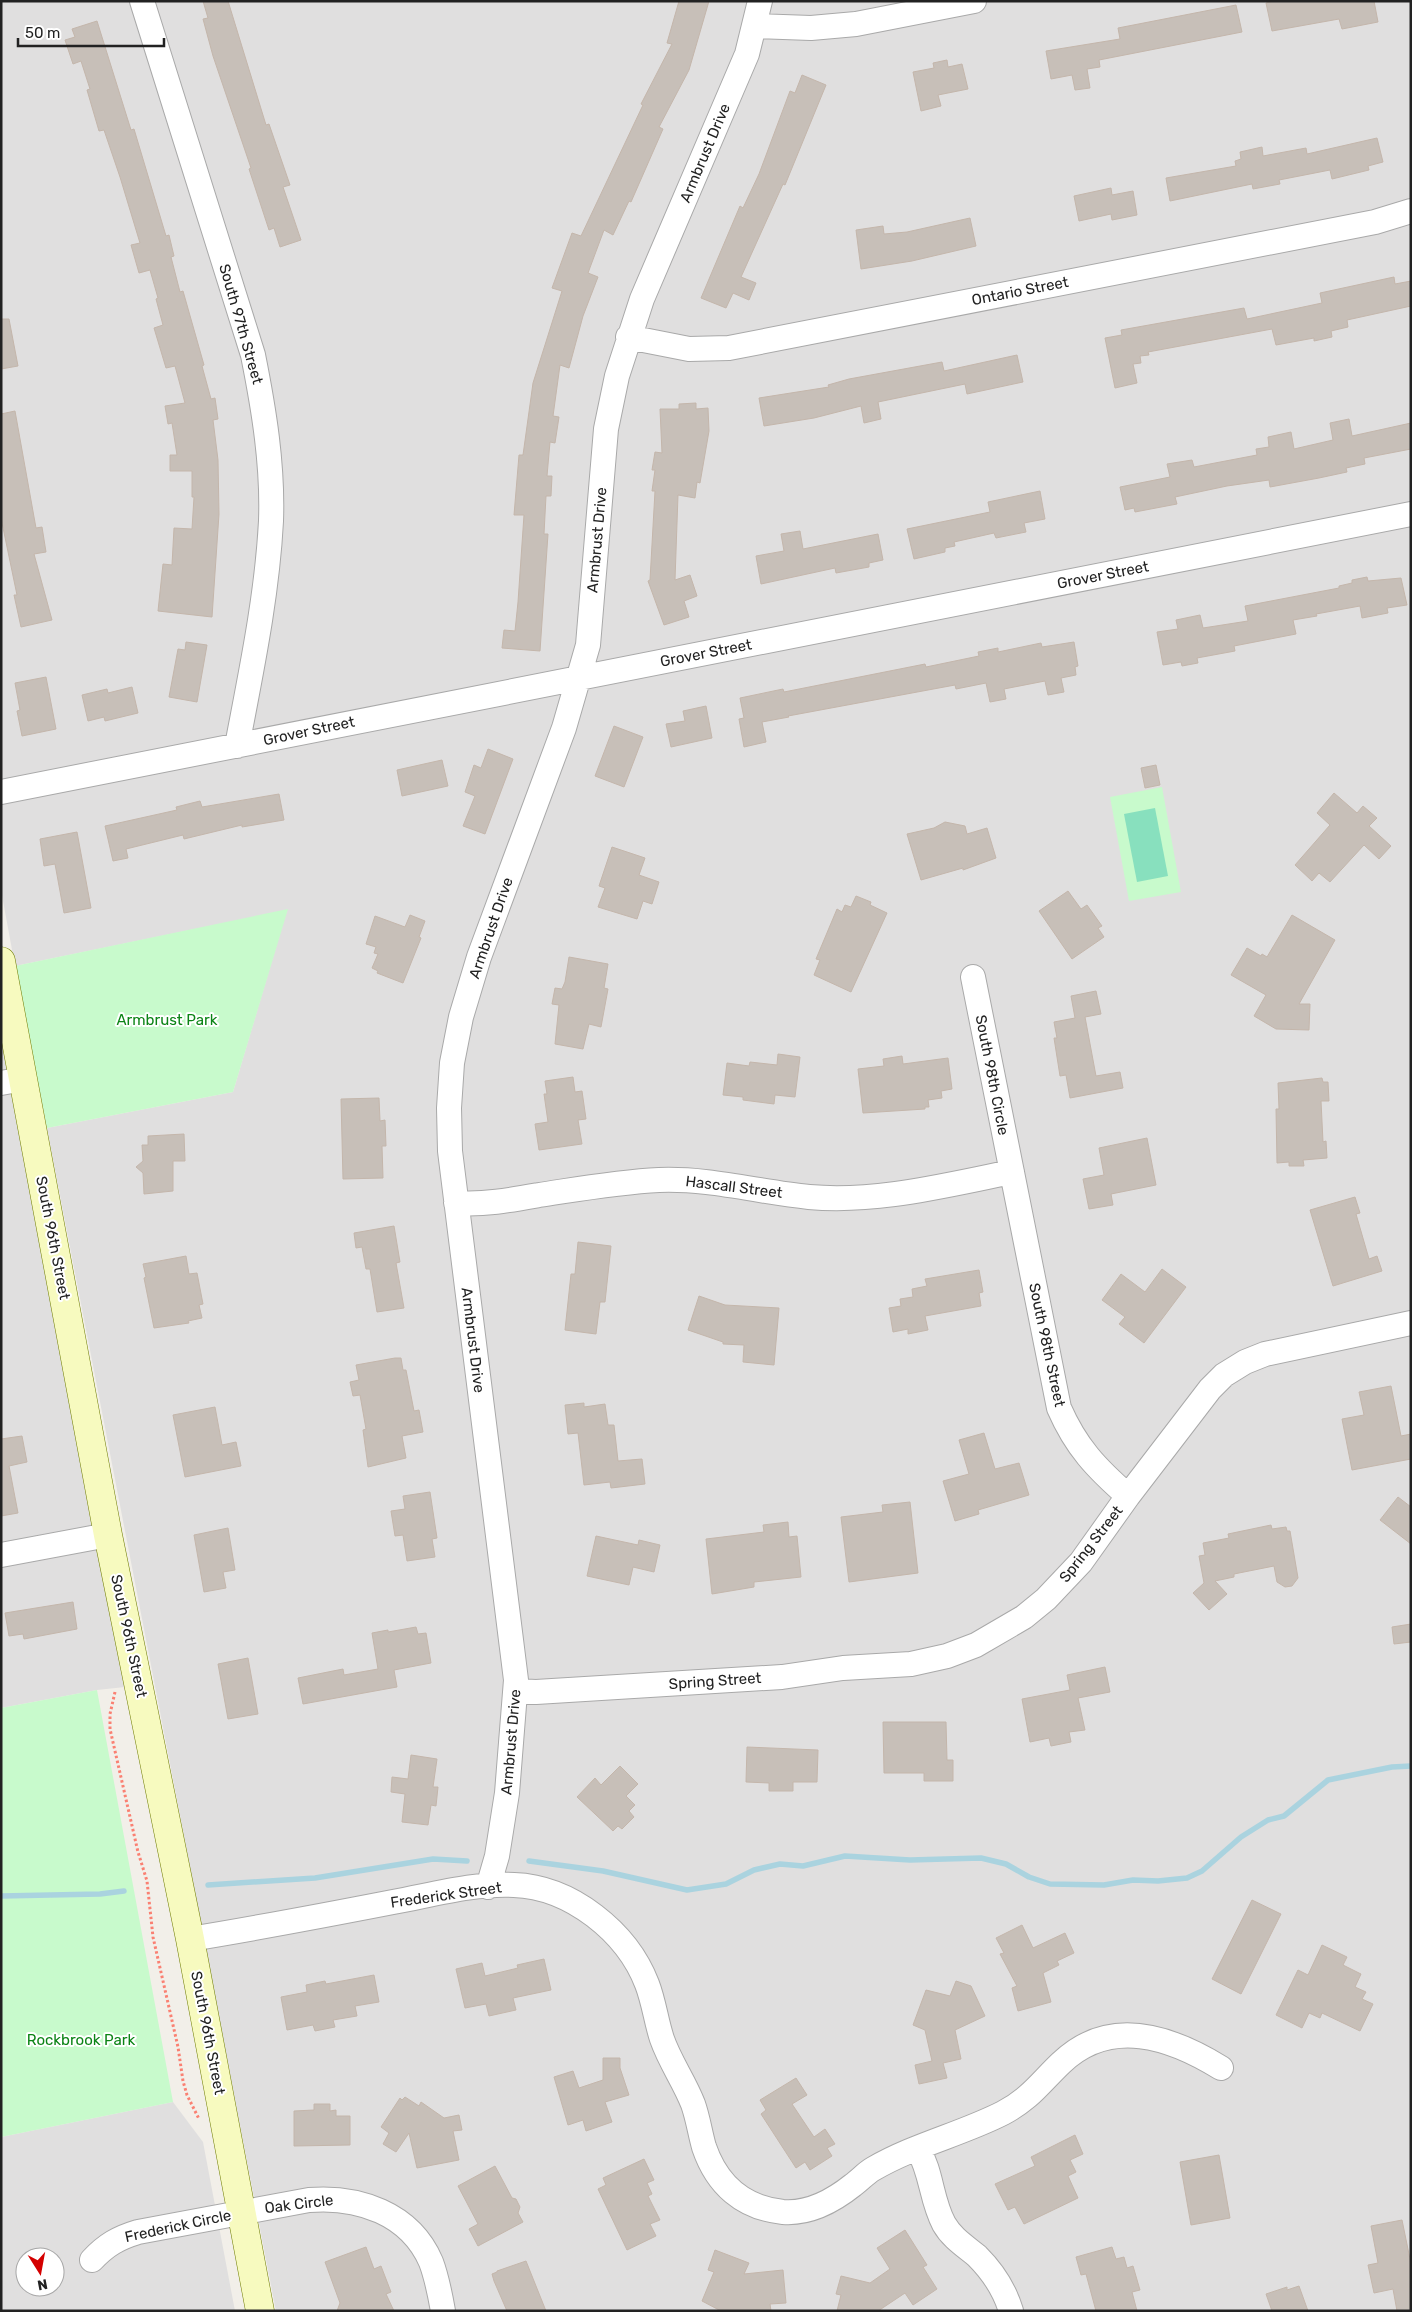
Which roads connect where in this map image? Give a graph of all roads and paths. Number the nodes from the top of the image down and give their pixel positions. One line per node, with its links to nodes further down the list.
1 (142, 1): 9 (street, South 97th Street)
2 (760, 1): 4 (street, Armbrust Drive)
3 (974, 1): 4 (street)
4 (754, 26): 6 (street, Armbrust Drive)
5 (1411, 211): 6 (street, Ontario Street)
6 (628, 337): 8 (street, Armbrust Drive)
7 (1411, 514): 8 (street, Grover Street)
8 (578, 680): 9 (street, Grover Street); 15 (street, Armbrust Drive)
9 (237, 746): 10 (street, Grover Street)
10 (1, 792)
11 (1, 961): 13 (street, South 96th Street)
12 (973, 977): 14 (street, South 98th Circle)
13 (12, 1081): 18 (street, South 96th Street)
14 (1012, 1172): 15 (street, Hascall Street); 17 (street, South 98th Street)
15 (456, 1203): 21 (street, Armbrust Drive)
16 (1411, 1323): 17 (street, Spring Street)
17 (1128, 1496): 21 (street, Spring Street)
18 (108, 1536): 19 (street); 23 (street, South 96th Street)
19 (1, 1556)
20 (114, 1687): 25 (path)
21 (516, 1691): 22 (street, Armbrust Drive)
22 (488, 1887): 23 (street, Frederick Street); 26 (street, Frederick Street)
23 (190, 1939): 27 (street, South 96th Street)
24 (1221, 2068): 26 (street)
25 (202, 2123)
26 (918, 2149): 31 (street)
27 (242, 2212): 28 (street, Frederick Circle); 29 (street, South 96th Street); 30 (street, Oak Circle)
28 (92, 2260)
29 (260, 2311)
30 (444, 2311)
31 (1011, 2311)

